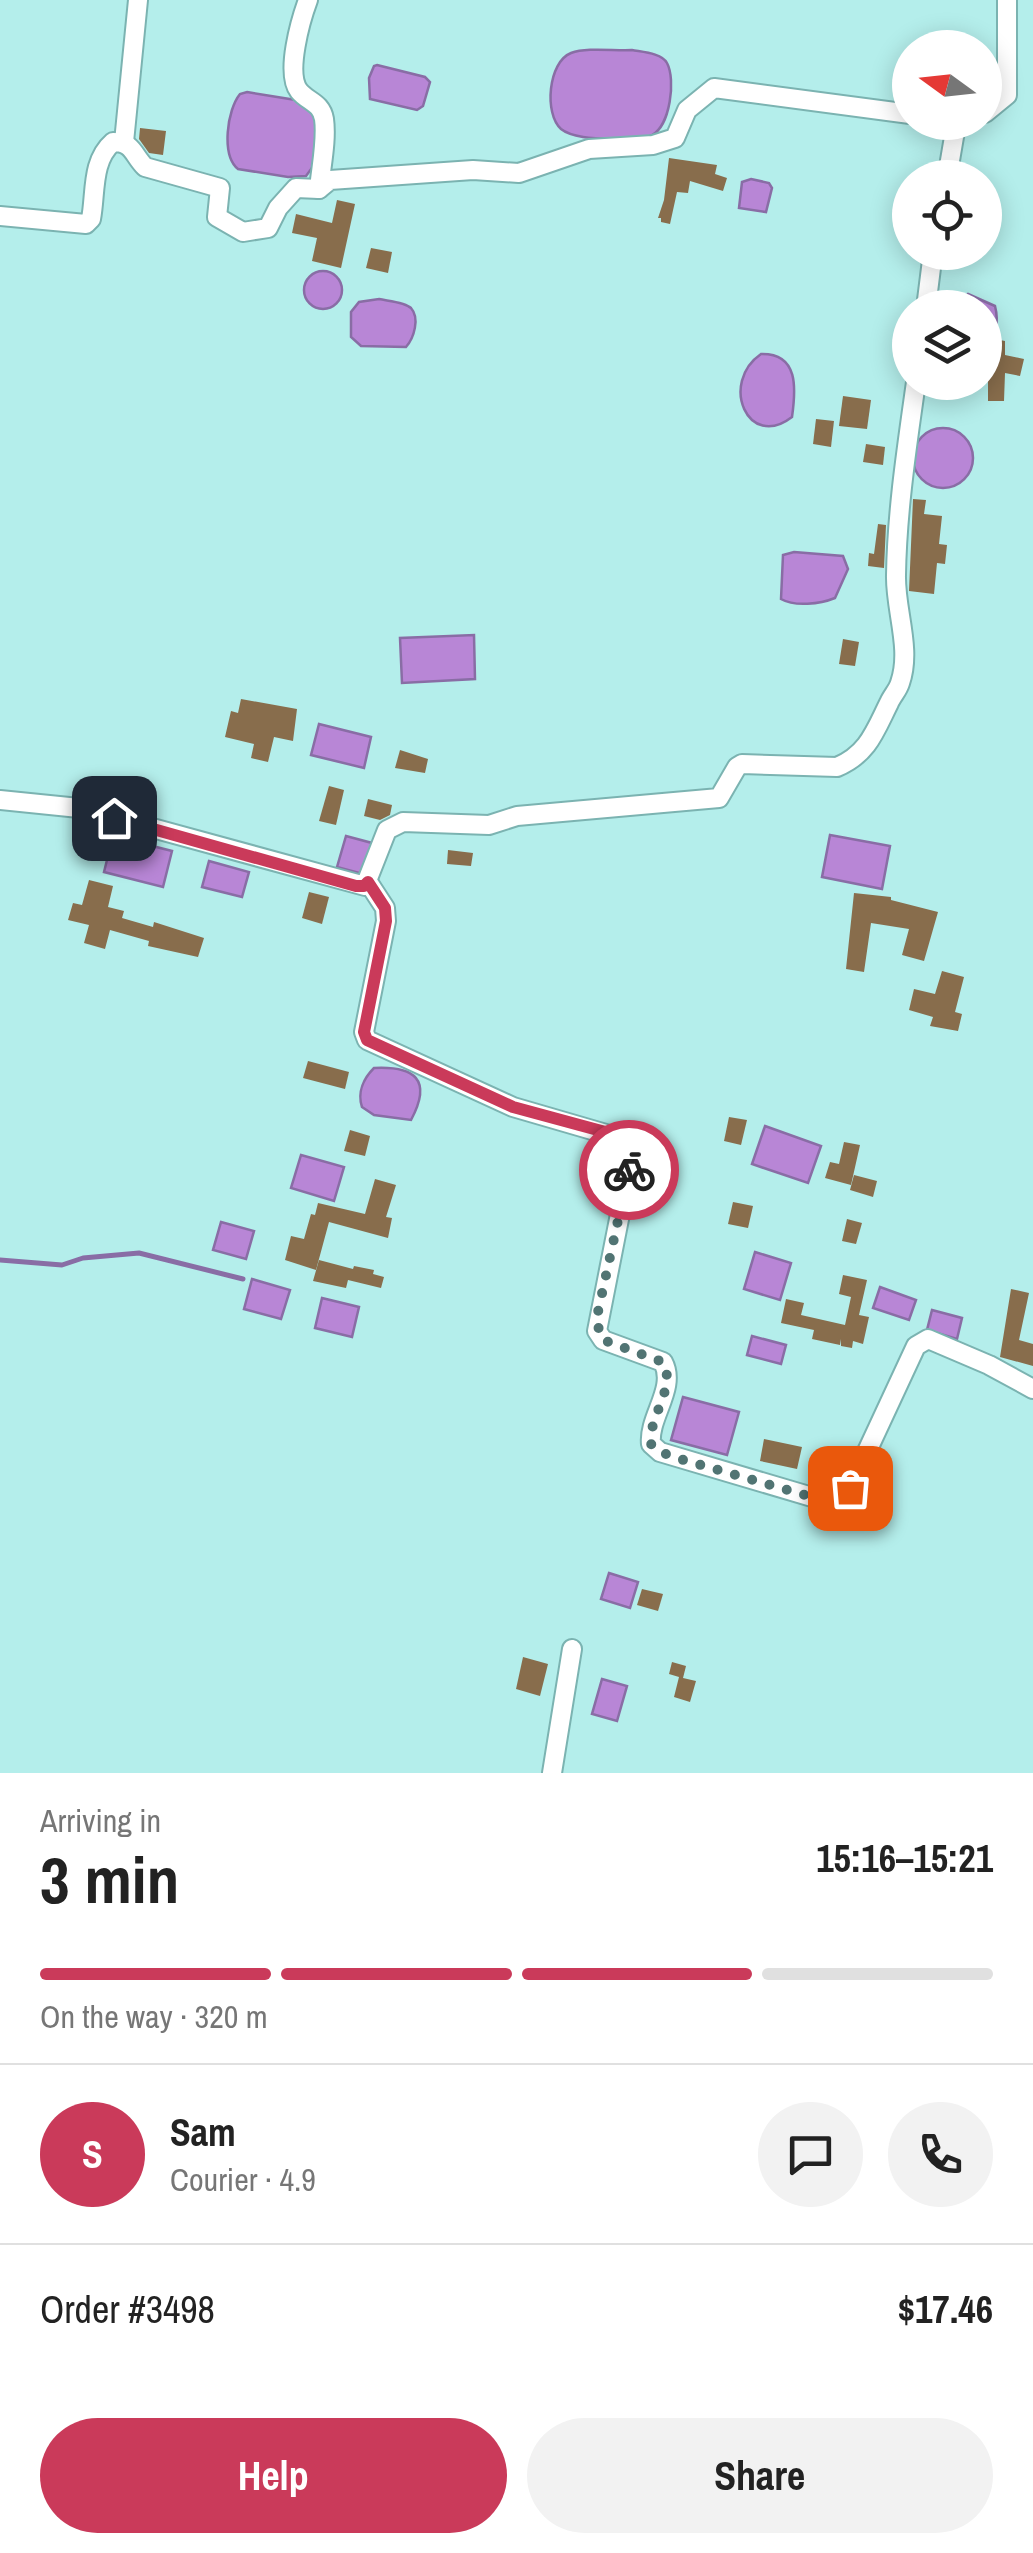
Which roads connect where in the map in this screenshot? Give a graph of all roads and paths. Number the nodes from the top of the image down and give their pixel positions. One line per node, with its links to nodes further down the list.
1 (138, 0): 6 (street)
2 (308, 0): 7 (street)
3 (1007, 0): 4 (street)
4 (1002, 99)
5 (892, 112): 7 (street)
6 (124, 142): 7 (street); 8 (street)
7 (318, 189)
8 (0, 216)
9 (914, 400): 11 (street)
10 (0, 800): 11 (street)
11 (368, 882): 12 (street)
12 (1033, 1389)
13 (572, 1649): 14 (street)
14 (552, 1773)

